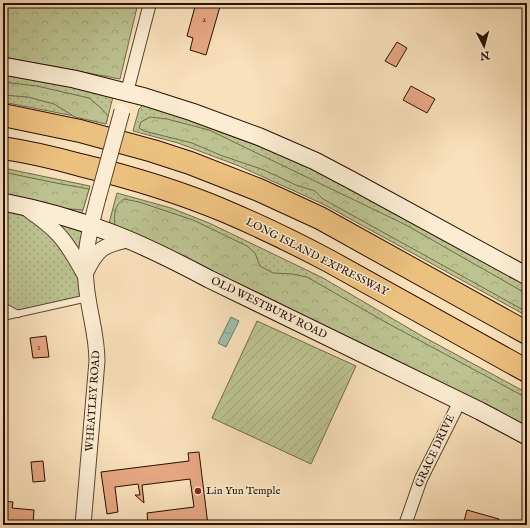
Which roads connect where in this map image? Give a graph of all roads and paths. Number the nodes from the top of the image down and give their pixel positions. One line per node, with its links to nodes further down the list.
1 (150, 3): 3 (street)
2 (3, 66): 3 (main road)
3 (126, 92): 8 (street, WHEATLEY ROAD, bridge); 11 (main road)
4 (3, 115): 16 (highway)
5 (3, 148): 17 (highway, LONG ISLAND EXPRESSWAY)
6 (3, 202): 7 (main road, OLD WESTBURY ROAD)
7 (22, 206): 8 (main road, OLD WESTBURY ROAD); 10 (street)
8 (91, 225): 9 (main road, OLD WESTBURY ROAD); 10 (street, WHEATLEY ROAD)
9 (128, 240): 10 (street); 18 (main road, OLD WESTBURY ROAD)
10 (85, 275): 12 (street, WHEATLEY ROAD)
11 (527, 276)
12 (88, 298): 14 (lane); 20 (street, WHEATLEY ROAD)
13 (3, 306): 14 (lane)
14 (18, 314): 15 (lane)
15 (3, 317)
16 (527, 333)
17 (527, 371)
18 (460, 401): 19 (main road, OLD WESTBURY ROAD); 21 (street, GRACE DRIVE)
19 (527, 436)
20 (82, 525)
21 (405, 525)

